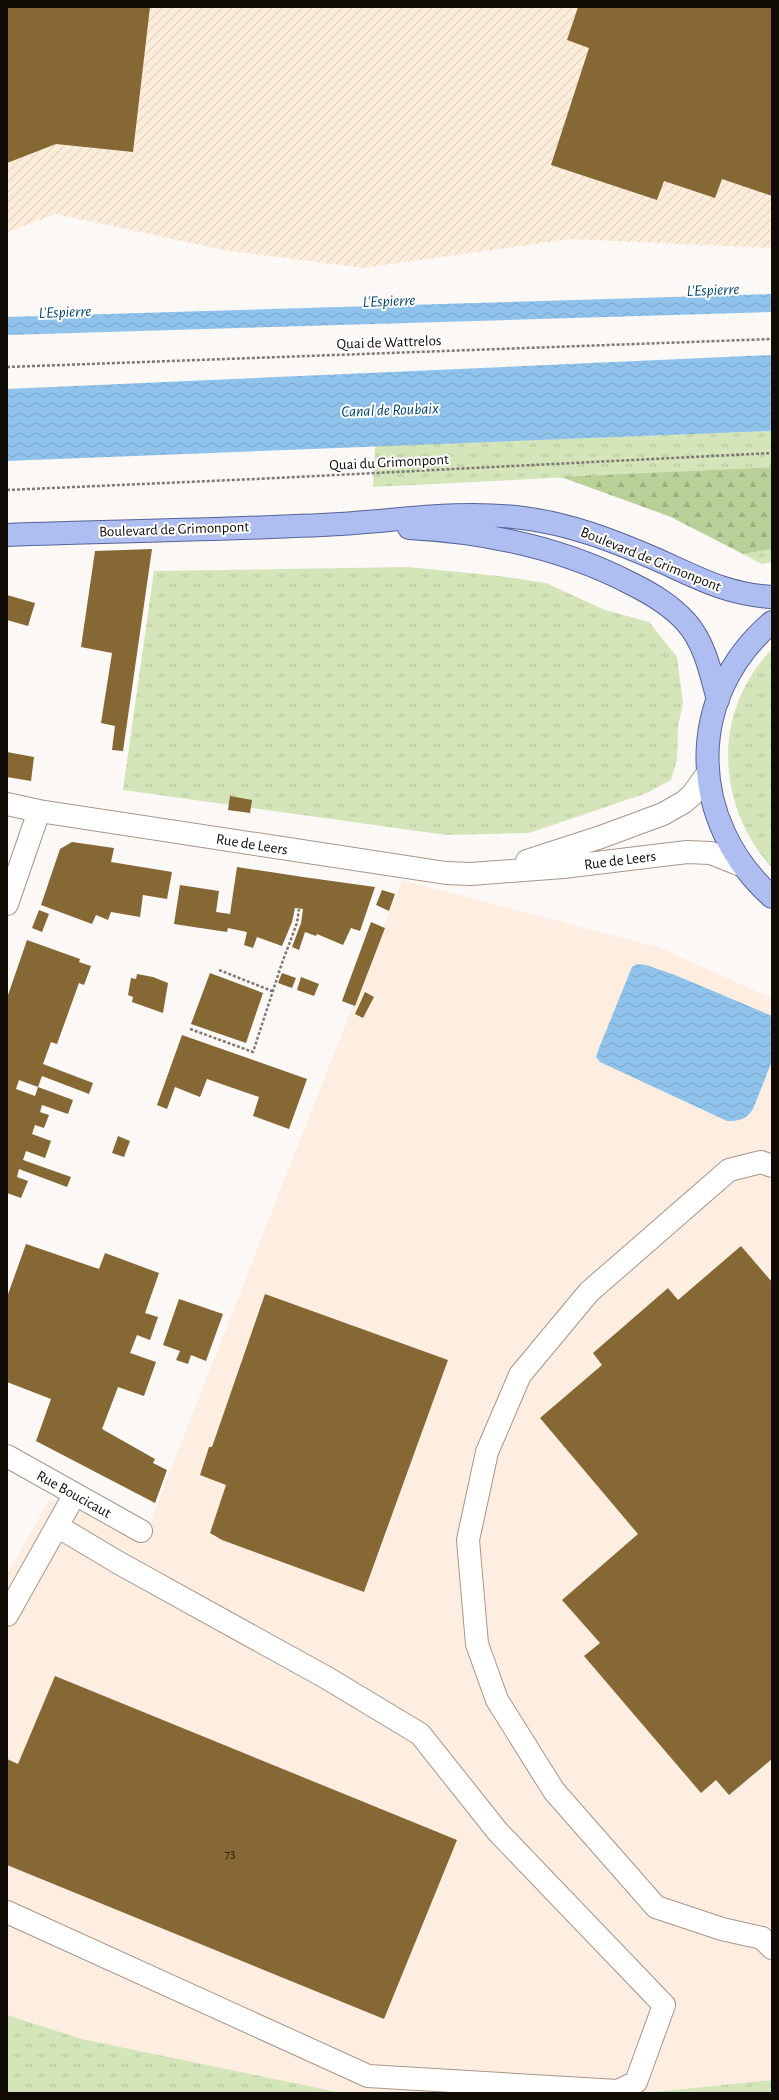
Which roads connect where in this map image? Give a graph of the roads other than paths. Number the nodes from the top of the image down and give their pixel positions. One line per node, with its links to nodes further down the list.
1 (340, 524): 2 (main road, Boulevard de Grimonpont); 3 (main road, Boulevard de Grimonpont); 5 (main road, Boulevard de Grimonpont)
2 (7, 535)
3 (772, 597)
4 (772, 622): 5 (main road)
5 (718, 700): 6 (main road)
6 (708, 773): 9 (main road); 10 (street, Rue de Leers)
7 (7, 804): 8 (street, Rue de Leers)
8 (39, 811): 10 (street, Rue de Leers); 12 (street)
9 (741, 864): 10 (street, Rue de Leers); 11 (main road)
10 (498, 871)
11 (772, 897)
12 (7, 904)
13 (772, 1166): 20 (street)
14 (7, 1456): 15 (street, Rue Boucicaut)
15 (75, 1494): 16 (street); 17 (street, Rue Boucicaut)
16 (57, 1526): 18 (street); 19 (street)
17 (141, 1531)
18 (7, 1615)
19 (7, 1912)
20 (772, 1948)

